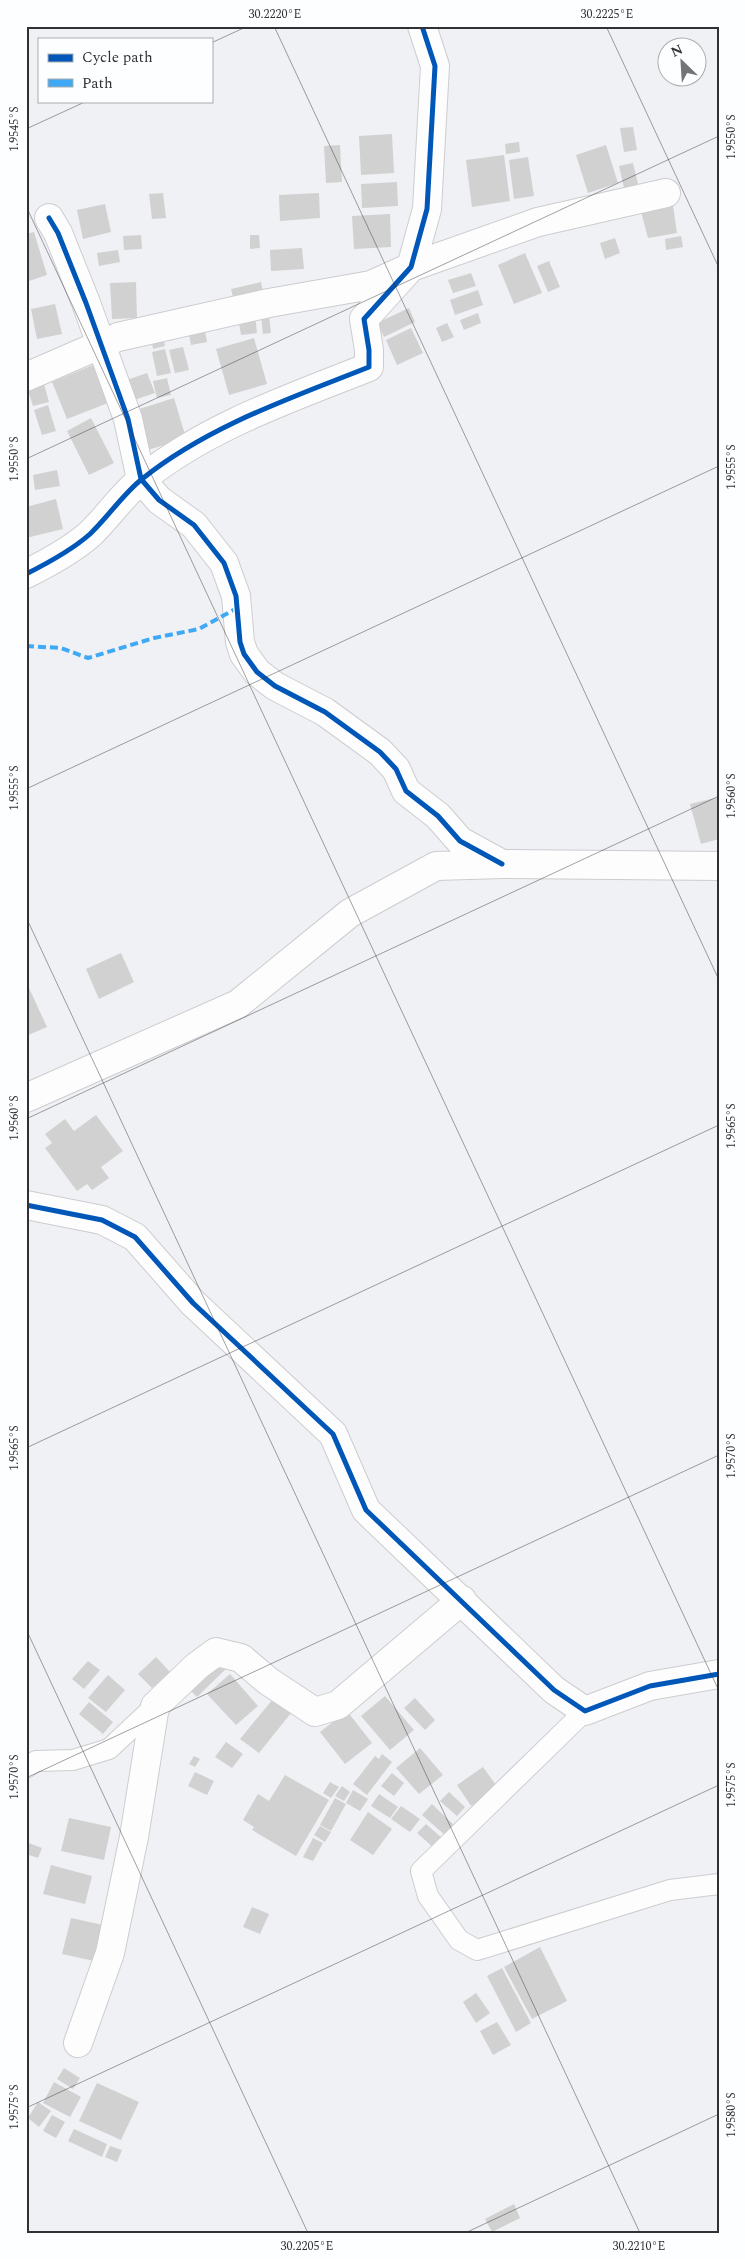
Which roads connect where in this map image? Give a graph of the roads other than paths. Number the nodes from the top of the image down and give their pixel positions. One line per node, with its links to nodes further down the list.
1 (422, 26): 4 (street)
2 (666, 193): 4 (street)
3 (49, 218): 5 (street)
4 (411, 267): 5 (street); 7 (street)
5 (100, 344): 6 (street); 7 (street)
6 (26, 378)
7 (141, 479): 8 (street); 9 (street)
8 (26, 574)
9 (502, 864): 10 (street); 11 (street)
10 (719, 866)
11 (26, 1098)
12 (26, 1205): 13 (street)
13 (462, 1600): 15 (street); 16 (street)
14 (719, 1674): 16 (street)
15 (155, 1706): 17 (lane); 19 (street)
16 (585, 1711): 18 (lane)
17 (26, 1768)
18 (719, 1884)
19 (78, 2044)

